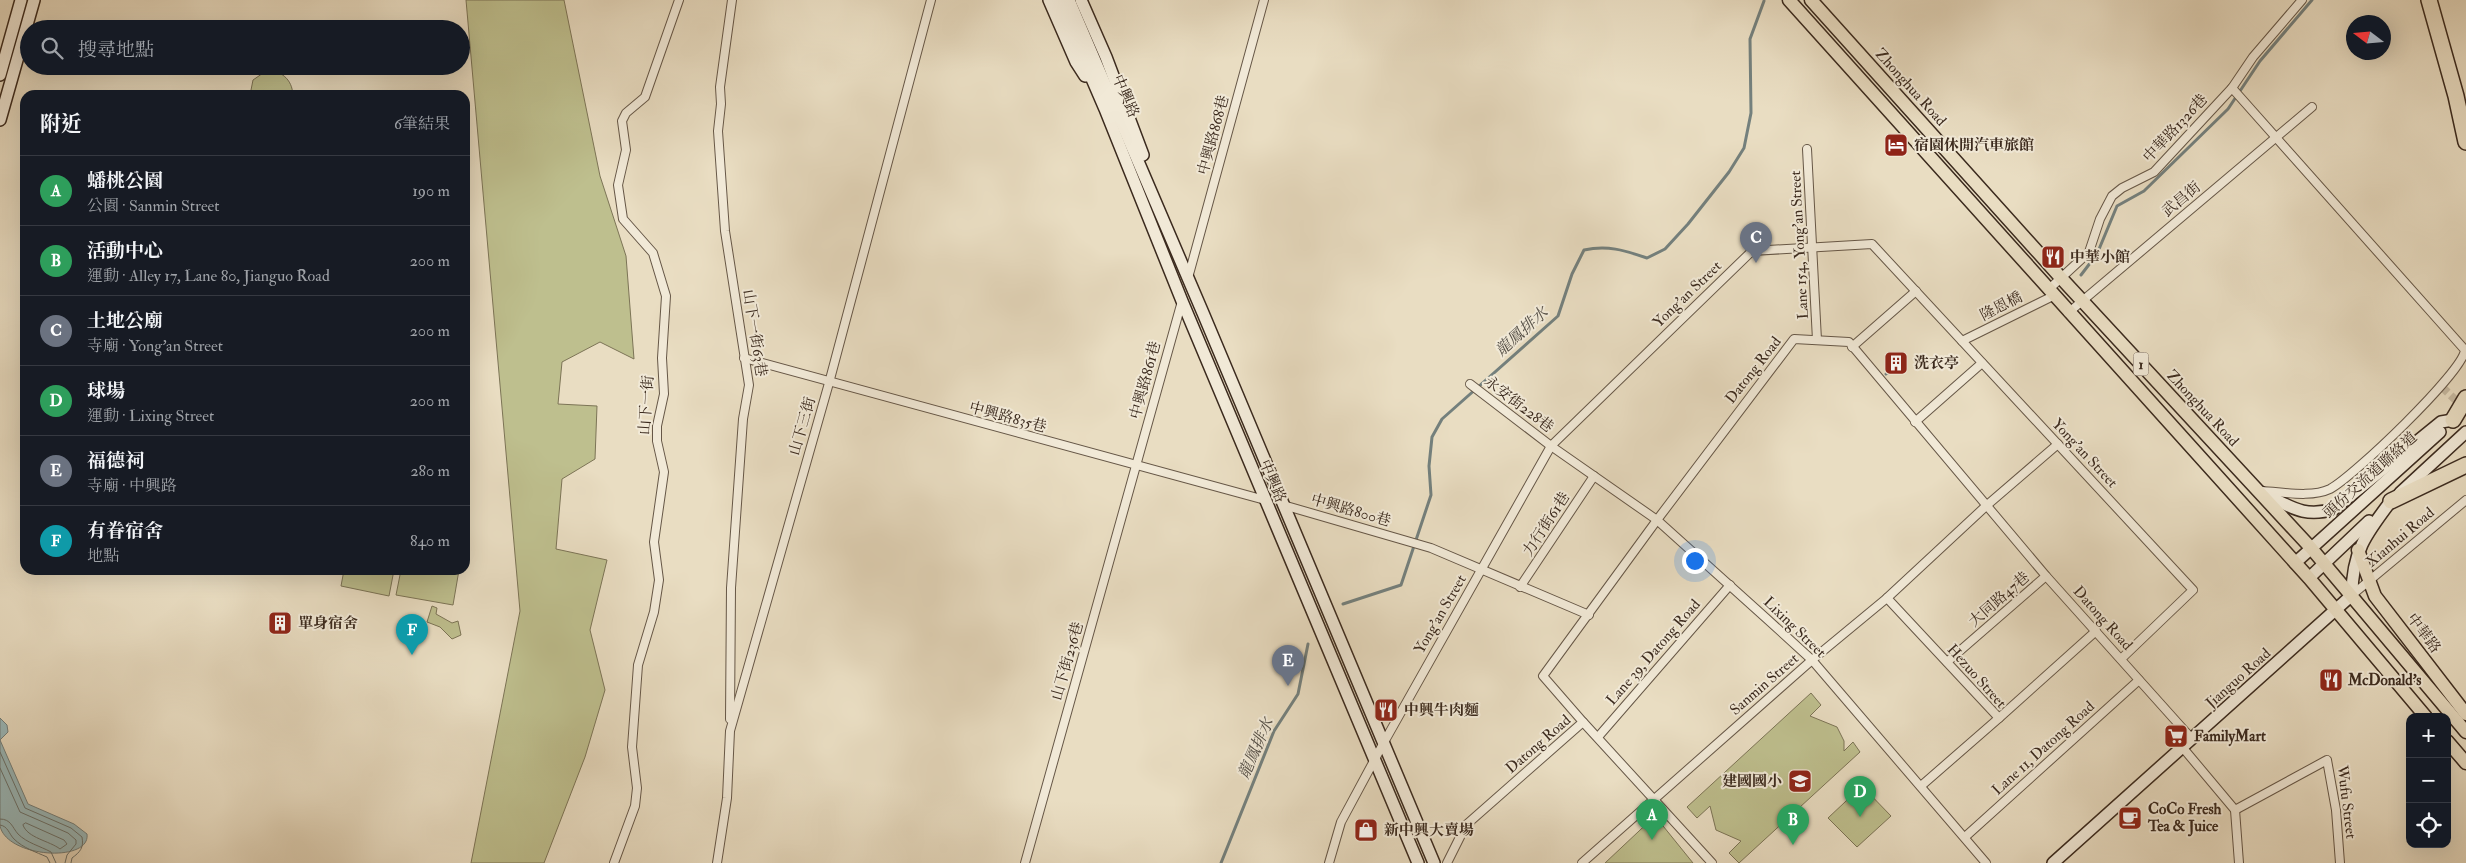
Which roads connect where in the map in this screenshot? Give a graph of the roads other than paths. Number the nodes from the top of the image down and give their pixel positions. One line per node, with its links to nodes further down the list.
1 (21, 0): 17 (street)
2 (34, 0): 15 (street)
3 (679, 0): 95 (street, 山下一街)
4 (732, 0): 37 (street, 山下一街63巷)
5 (931, 0): 39 (street, 山下三街)
6 (1050, 0): 20 (street, 中興路)
7 (1058, 0): 20 (street, 中興路)
8 (1069, 0): 25 (street, 中興路)
9 (1081, 0): 25 (street, 中興路)
10 (1264, 0): 27 (street, 中興路868巷)
11 (1789, 0): 30 (main road, 1)
12 (1811, 0): 28 (main road, Zhonghua Road / 1)
13 (2302, 0): 18 (street, 中華路1326巷)
14 (2428, 0): 23 (highway)
15 (28, 20)
16 (20, 49): 21 (street)
17 (0, 75)
18 (2233, 90): 22 (street); 28 (street, 中華路1326巷)
19 (2312, 106): 22 (street, 武昌街)
20 (1105, 109): 31 (street, 中興路)
21 (0, 120)
22 (2276, 137): 32 (street, 武昌街); 51 (street)
23 (2466, 142)
24 (1807, 149): 26 (street, Lane 154, Yong’an Street)
25 (1168, 232): 27 (street, 中興路)
26 (1814, 246): 29 (street, Yong’an Street); 34 (street, Lane 154, Yong’an Street); 47 (street, Yong’an Street)
27 (1188, 278): 31 (street); 55 (street, 中興路)
28 (2062, 279): 30 (street, 中華路1326巷); 32 (main road, Zhonghua Road / 1)
29 (1916, 291): 35 (street, Yong’an Street); 36 (street)
30 (2050, 293): 33 (main road, 1); 35 (street, 隆恩橋)
31 (1182, 301): 49 (street, 中興路861巷); 52 (street, 中興路)
32 (2083, 302): 33 (street, 武昌街); 51 (main road, Zhonghua Road / 1)
33 (2068, 313): 60 (main road, 1)
34 (1817, 340): 36 (street, Datong Road); 57 (street, Datong Road)
35 (1962, 341): 38 (street, Yong’an Street)
36 (1852, 347): 44 (street, Datong Road)
37 (744, 358): 39 (street, 中興路835巷); 81 (street, 山下一街63巷)
38 (1982, 363): 44 (street); 46 (street, Yong’an Street)
39 (829, 383): 49 (street, 中興路835巷); 81 (street, 山下三街)
40 (1473, 387): 47 (street, 永安街228巷)
41 (2466, 398): 43 (highway)
42 (2466, 409): 43 (street, 頭份交流道聯絡道)
43 (2453, 420): 51 (street); 58 (street, 頭份交流道聯絡道)
44 (1915, 422): 56 (street, Datong Road)
45 (2466, 432): 54 (street)
46 (2058, 444): 56 (street, Sanmin Street); 73 (street, Yong’an Street)
47 (1551, 446): 50 (street, Lixing Street); 62 (street, Yong’an Street)
48 (2464, 465): 54 (highway)
49 (1136, 466): 52 (street, 中興路835巷); 97 (street, 山下街236巷)
50 (1594, 476): 57 (street, Lixing Street); 67 (street, 力行街61巷)
51 (2257, 491): 58 (main road, Zhonghua Road / 1)
52 (1265, 500): 55 (street); 88 (street, 中興路)
53 (2466, 500): 65 (street, Xianhui Road)
54 (2391, 501): 59 (street); 61 (street)
55 (1283, 505): 62 (street, 中興路800巷); 85 (street, 中興路)
56 (1986, 506): 63 (street, Datong Road); 69 (street, Sanmin Street)
57 (1657, 520): 66 (street, Lixing Street); 71 (street, Datong Road)
58 (2311, 548): 60 (street, 頭份交流道聯絡道); 61 (main road, Zhonghua Road / 1)
59 (2358, 550): 65 (main road); 68 (street)
60 (2295, 563): 64 (main road, 1)
61 (2323, 564): 64 (street); 68 (main road, Zhonghua Road / 1)
62 (1481, 570): 67 (street, 中興路800巷); 85 (street, Yong’an Street)
63 (2046, 576): 72 (street, Datong Road); 75 (street, 大同路47巷)
64 (2309, 578): 70 (main road, 1)
65 (2369, 580): 68 (street, Xianhui Road); 78 (main road, 中華路)
66 (1730, 585): 74 (street, Lixing Street); 83 (street, Lane 39, Datong Road)
67 (1520, 587): 71 (street, 中興路800巷)
68 (2352, 595): 70 (street, Jianguo Road); 82 (main road, Zhonghua Road / 1)
69 (1887, 598): 74 (street, Sanmin Street); 75 (street, Hezuo Street)
70 (2336, 611): 77 (main road, 1); 84 (street, Jianguo Road)
71 (1589, 615): 80 (street, Datong Road)
72 (2096, 631): 73 (street, Datong Road); 79 (street)
73 (2121, 659): 76 (street, Datong Road)
74 (1812, 660): 90 (street, Lixing Street); 91 (street, Sanmin Street)
75 (1947, 662): 79 (street, Hezuo Street)
76 (2140, 680): 84 (street, Datong Road); 93 (street, Lane 11, Datong Road)
77 (2423, 713)
78 (2466, 714)
79 (1999, 718): 90 (street, Hezuo Street)
80 (1583, 722): 83 (street); 94 (street, Datong Road)
81 (730, 731): 96 (street, 山下三街)
82 (2466, 732)
83 (1598, 737): 91 (street)
84 (2192, 739): 87 (street, Jianguo Road)
85 (1383, 744): 88 (street, Yong’an Street); 100 (street, 中興路)
86 (2451, 746): 89 (main road)
87 (2183, 748): 92 (street); 104 (street, Jianguo Road)
88 (1375, 762): 98 (street, Yong’an Street); 99 (street, 中興路)
89 (2466, 763)
90 (1921, 786): 93 (street, Lixing Street)
91 (1655, 799): 101 (street, Sanmin Street); 102 (street)
92 (2235, 810): 105 (street); 106 (street, Wufu Street)
93 (1965, 837): 103 (street, Lixing Street)
94 (1449, 862)
95 (614, 863)
96 (717, 863)
97 (1026, 863)
98 (1329, 863)
99 (1418, 863)
100 (1434, 863)
101 (1582, 863)
102 (1712, 863)
103 (1986, 863)
104 (2053, 863)
105 (2239, 863)
106 (2340, 863)

